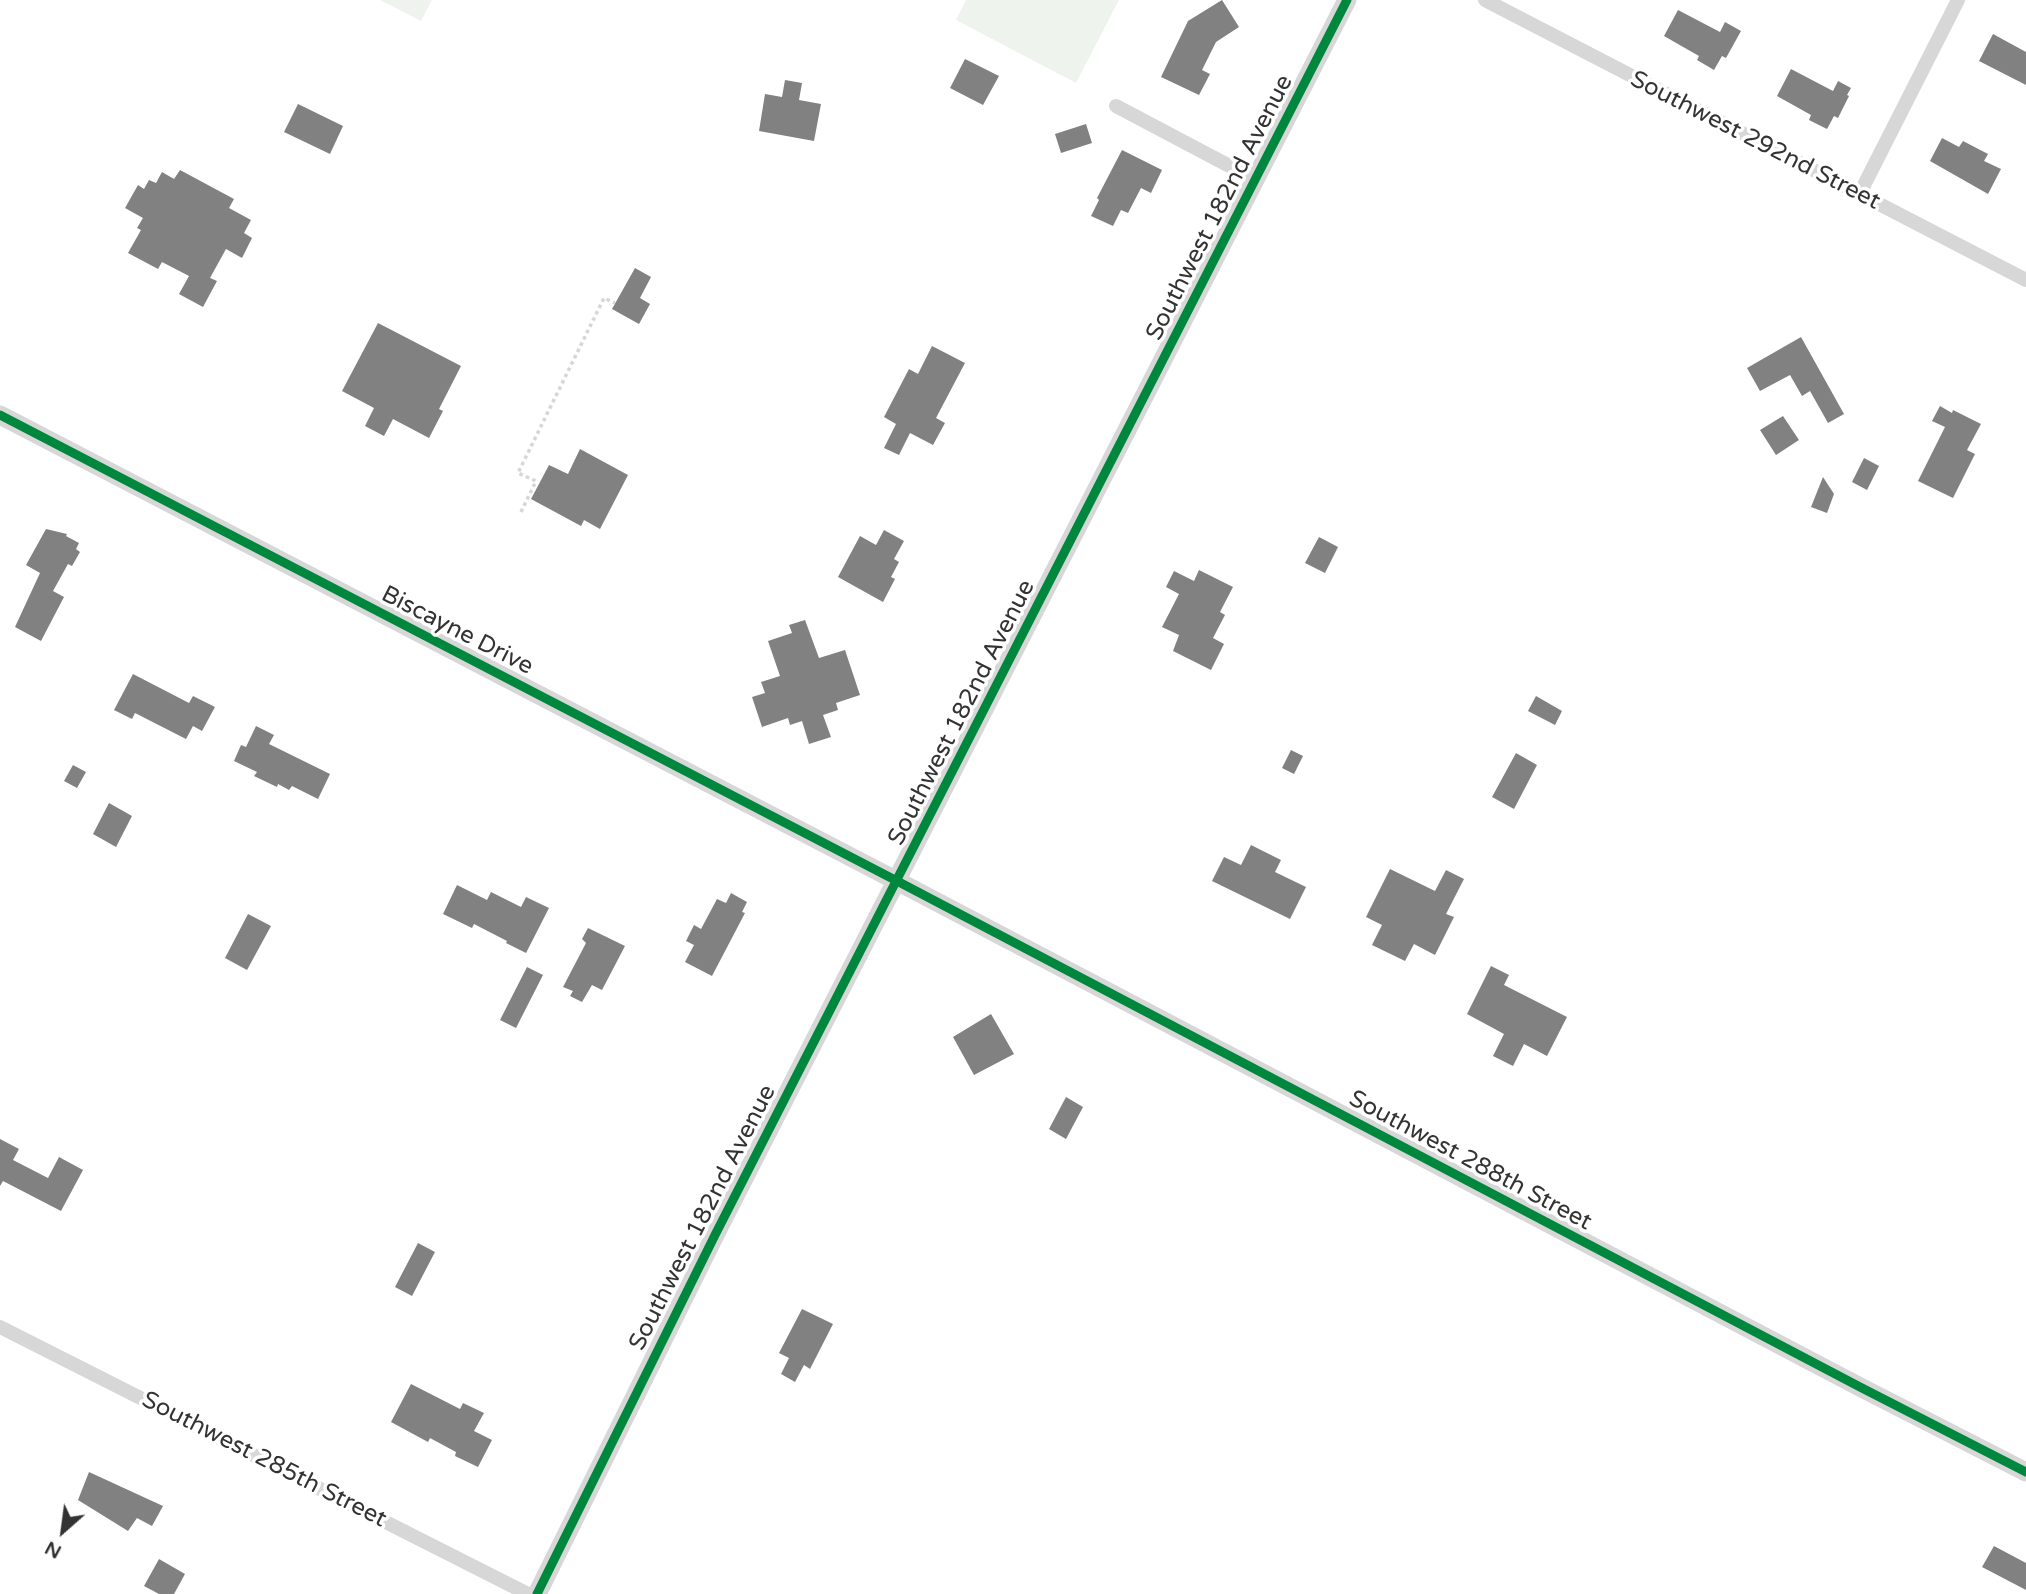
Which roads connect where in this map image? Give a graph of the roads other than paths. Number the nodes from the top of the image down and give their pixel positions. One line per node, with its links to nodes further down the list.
1 (1347, 0): 5 (street, Southwest 182nd Avenue)
2 (1485, 0): 6 (street, Southwest 292nd Street)
3 (1958, 0): 6 (street)
4 (1116, 106): 5 (street)
5 (1256, 180): 9 (street, Southwest 182nd Avenue)
6 (1859, 195): 7 (street, Southwest 292nd Street)
7 (2026, 280)
8 (0, 415): 9 (street, Biscayne Drive)
9 (897, 881): 11 (street, Southwest 288th Street); 13 (street, Southwest 182nd Avenue)
10 (0, 1326): 12 (street, Southwest 285th Street)
11 (2026, 1472)
12 (528, 1594)
13 (537, 1594)

